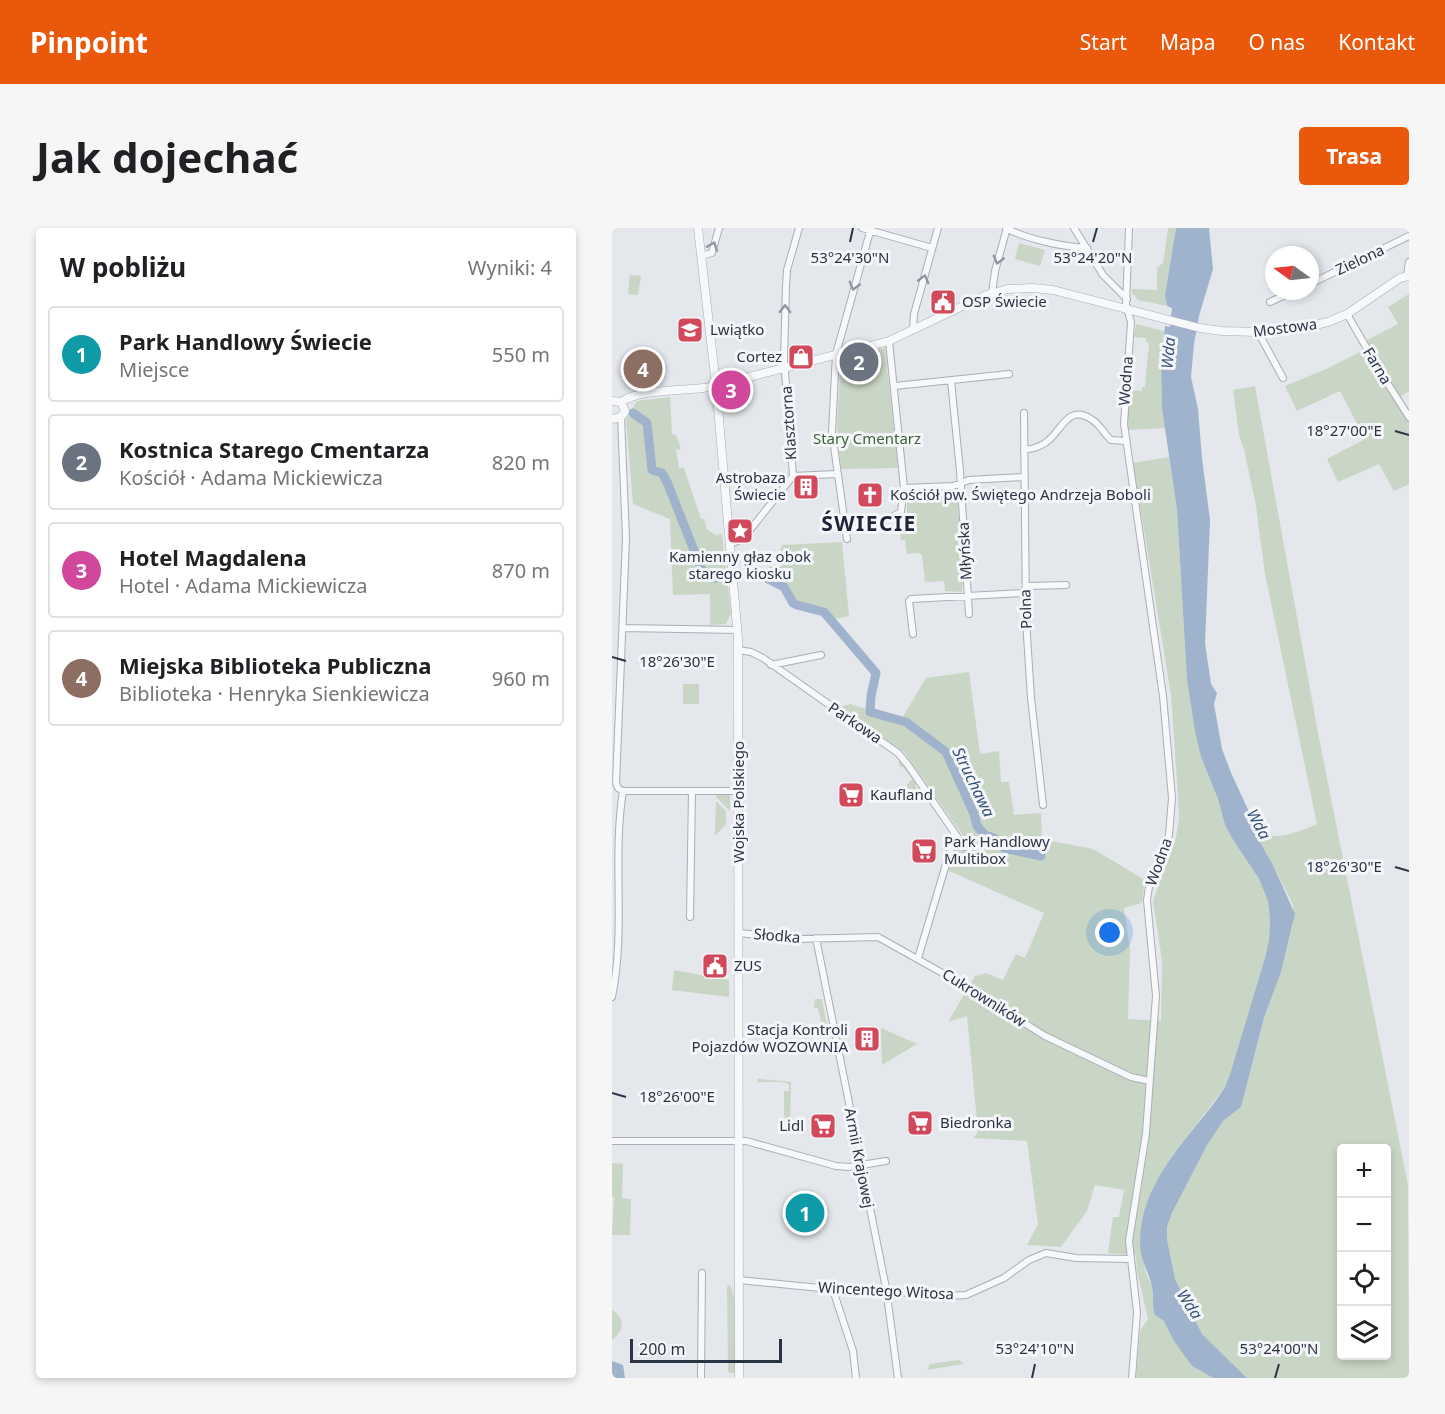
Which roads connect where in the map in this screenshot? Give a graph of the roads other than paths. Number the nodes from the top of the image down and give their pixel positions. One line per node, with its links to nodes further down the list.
1 (698, 228): 13 (street, Wojska Polskiego)
2 (719, 228): 13 (street, one-way to 2)
3 (799, 228): 27 (street, Klasztorna, one-way to 3)
4 (862, 228): 9 (street)
5 (938, 228): 11 (street)
6 (1007, 228): 12 (street); 17 (street, one-way to 17)
7 (1074, 228): 12 (street)
8 (1129, 228): 18 (street, Wodna)
9 (871, 229): 11 (street); 26 (street, one-way to 26)
10 (1409, 236): 16 (street, Zielona)
11 (932, 248): 23 (street, one-way to 11)
12 (1087, 248): 18 (street)
13 (701, 256): 31 (street, Wojska Polskiego)
14 (1409, 262): 15 (street)
15 (1408, 275): 22 (street, Mostowa)
16 (1319, 280)
17 (992, 293): 21 (street, Mostowa); 23 (street, Mostowa)
18 (1127, 299): 21 (street, Wodna)
19 (1274, 300): 20 (street)
20 (1269, 302)
21 (1127, 310): 24 (street, Mostowa); 37 (street, Wodna)
22 (1347, 314): 24 (street, Mostowa); 35 (street, Farna)
23 (913, 330): 25 (street, Mostowa)
24 (1258, 333): 29 (street)
25 (889, 341): 26 (street, Mostowa); 32 (street)
26 (836, 354): 27 (street, Mostowa); 39 (street)
27 (785, 368): 31 (street, Mostowa); 40 (street, Klasztorna)
28 (1008, 374): 30 (street)
29 (1283, 378)
30 (951, 381): 32 (street); 42 (street, Młyńska)
31 (716, 385): 33 (street, Mostowa); 46 (street, Wojska Polskiego)
32 (895, 386): 43 (street)
33 (619, 404): 36 (street)
34 (1024, 413): 38 (street, Polna)
35 (1409, 417)
36 (617, 418): 51 (street)
37 (1126, 441): 38 (street); 68 (street, Wodna)
38 (1024, 450): 41 (street, Polna)
39 (837, 474): 40 (street); 45 (street)
40 (793, 476): 46 (street)
41 (1024, 477): 42 (street); 48 (street, Polna)
42 (961, 484): 43 (street); 49 (street, Młyńska)
43 (904, 488): 44 (street)
44 (896, 515)
45 (847, 539)
46 (730, 544): 52 (street, Wojska Polskiego)
47 (1066, 585): 48 (street)
48 (1025, 593): 49 (street); 60 (street, Polna)
49 (967, 596): 50 (street, Młyńska); 53 (street)
50 (969, 614)
51 (623, 628): 52 (street); 57 (street)
52 (738, 630): 54 (street, Wojska Polskiego)
53 (913, 634)
54 (738, 650): 56 (street, Parkowa); 59 (street, Wojska Polskiego)
55 (820, 655): 56 (street)
56 (771, 665): 61 (street, Parkowa)
57 (623, 791): 58 (street); 67 (street)
58 (692, 791): 59 (street); 63 (street)
59 (739, 791): 64 (street, Wojska Polskiego)
60 (1043, 805)
61 (954, 832): 62 (street, Parkowa); 66 (street)
62 (965, 847)
63 (690, 917)
64 (739, 933): 65 (street, Słodka); 70 (street, Wojska Polskiego)
65 (816, 938): 66 (street, Cukrowników); 72 (street, Armii Krajowej)
66 (918, 958): 68 (street, Cukrowników)
67 (612, 997)
68 (1150, 1081): 73 (street, Wodna)
69 (612, 1141): 70 (street)
70 (739, 1141): 72 (street); 75 (street, Wojska Polskiego)
71 (886, 1161): 72 (street)
72 (860, 1165): 77 (street, Armii Krajowej)
73 (1130, 1258): 77 (street, Wincentego Witosa); 82 (street, Wodna)
74 (702, 1273): 78 (street)
75 (739, 1280): 76 (street, Wincentego Witosa); 79 (street, Wojska Polskiego)
76 (833, 1290): 77 (street, Wincentego Witosa); 80 (street)
77 (887, 1291): 81 (street, Armii Krajowej)
78 (701, 1378)
79 (739, 1378)
80 (856, 1378)
81 (898, 1378)
82 (1132, 1378)

